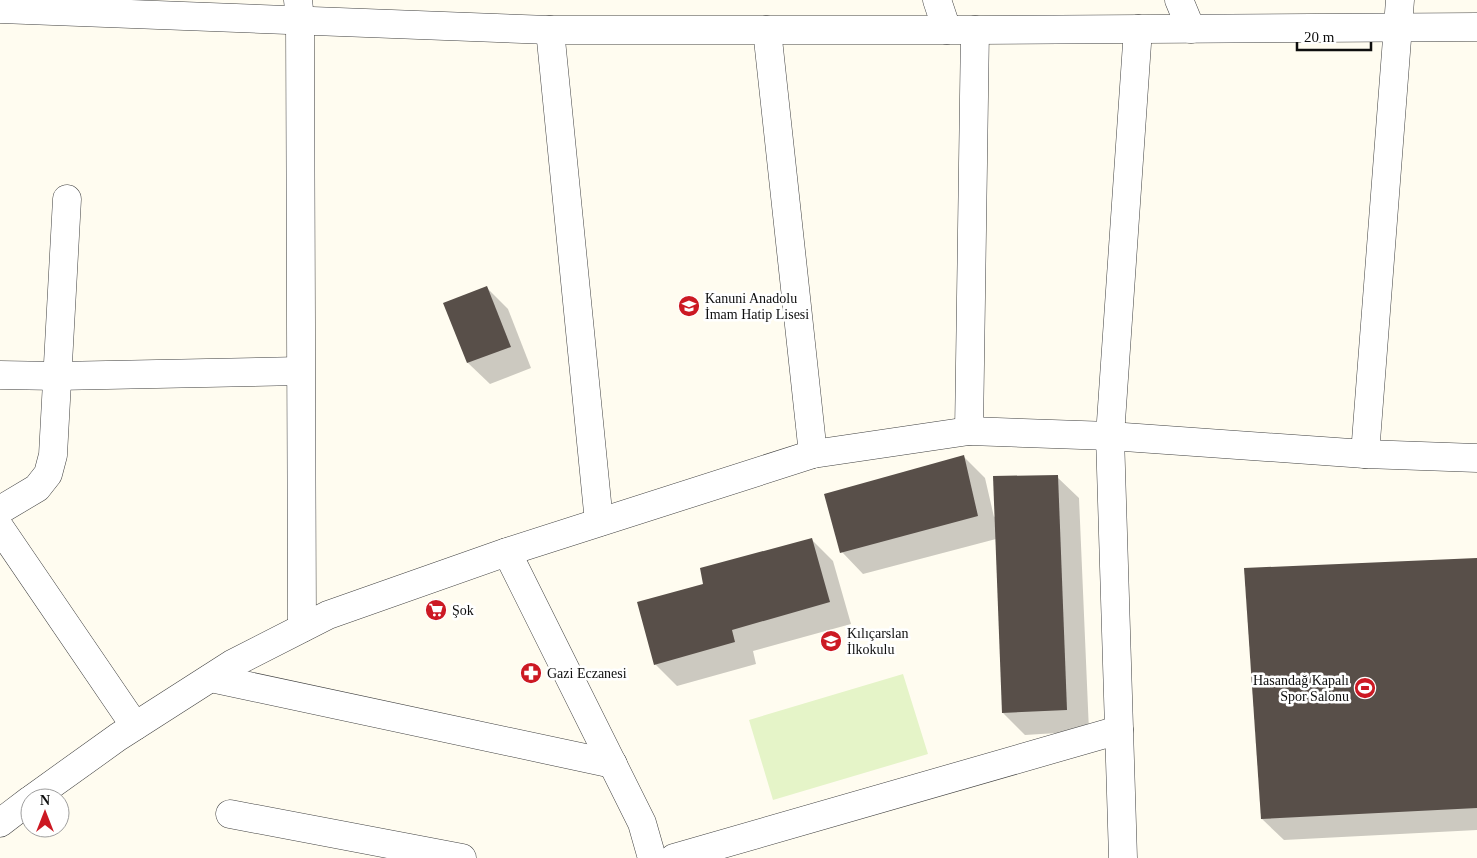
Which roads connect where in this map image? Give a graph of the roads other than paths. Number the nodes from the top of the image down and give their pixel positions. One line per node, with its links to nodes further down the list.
1 (937, 0): 12 (street)
2 (1178, 0): 9 (street)
3 (1400, 0): 7 (street)
4 (0, 9): 5 (street)
5 (299, 10): 10 (street); 15 (street)
6 (1477, 27): 7 (street)
7 (1399, 28): 9 (street); 21 (street)
8 (1138, 29): 9 (street); 13 (street); 19 (street)
9 (1191, 29)
10 (550, 30): 11 (street); 24 (street)
11 (767, 30): 12 (street); 20 (street)
12 (948, 30): 13 (street)
13 (976, 30): 18 (street)
14 (67, 199): 17 (street)
15 (300, 371): 17 (street); 27 (street)
16 (0, 375): 17 (street)
17 (57, 376): 23 (street)
18 (969, 431): 19 (street); 20 (street)
19 (1110, 436): 21 (street); 30 (street)
20 (813, 454): 24 (street)
21 (1365, 454): 22 (street)
22 (1477, 458)
23 (0, 510)
24 (599, 522): 26 (street)
25 (0, 528): 29 (street)
26 (507, 552): 27 (street); 31 (street)
27 (302, 628): 28 (street)
28 (211, 678): 29 (street); 31 (street)
29 (135, 726): 32 (street)
30 (1119, 730): 38 (street); 39 (street)
31 (613, 764): 37 (street)
32 (47, 788)
33 (20, 808): 35 (street)
34 (230, 814): 36 (street)
35 (0, 823)
36 (462, 858)
37 (652, 858)
38 (674, 858)
39 (1123, 858)

